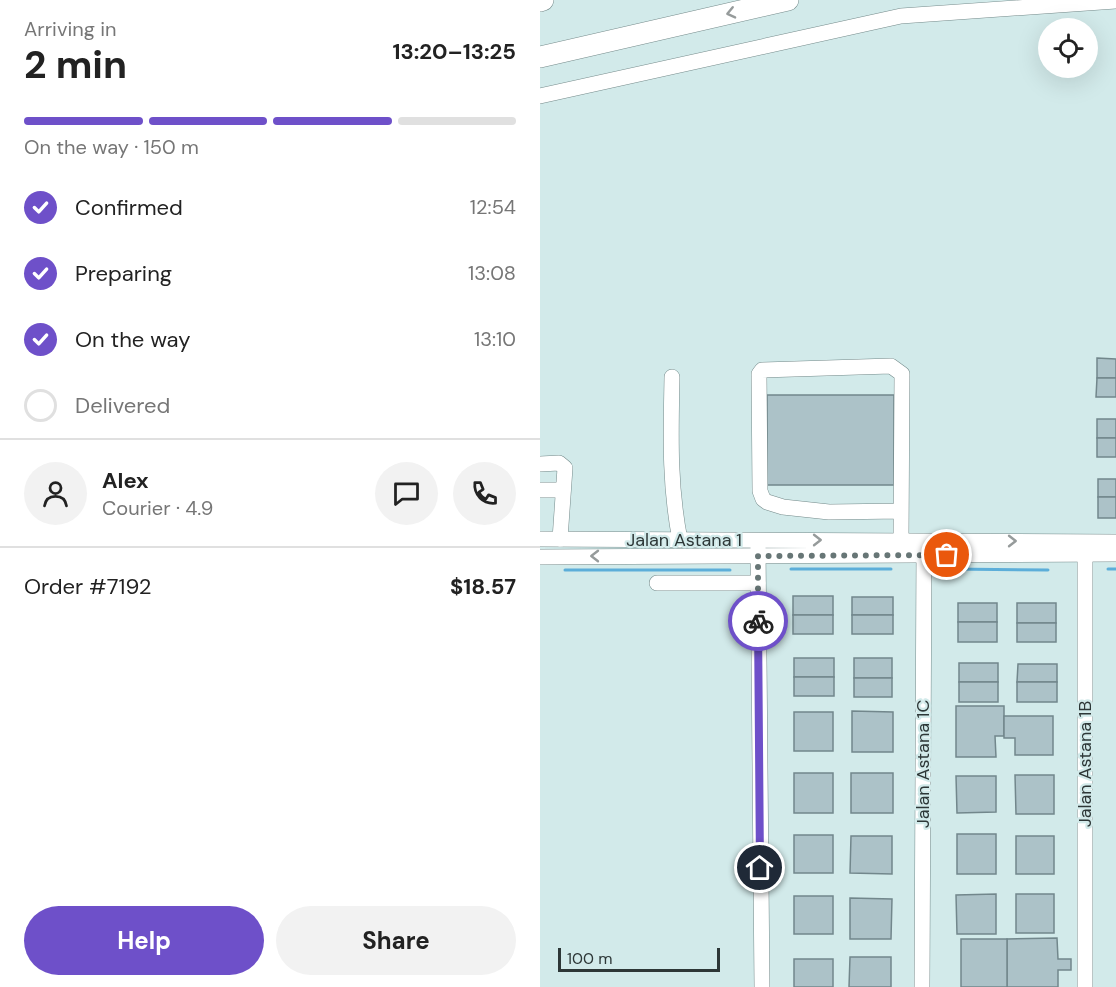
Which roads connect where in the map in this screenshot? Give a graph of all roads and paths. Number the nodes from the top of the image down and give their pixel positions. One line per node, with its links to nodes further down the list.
1 (788, 0): 3 (highway, one-way to 3)
2 (1116, 1): 4 (street)
3 (540, 57)
4 (540, 96)
5 (672, 377): 12 (street)
6 (540, 464): 8 (street)
7 (540, 490): 8 (street)
8 (563, 490): 11 (street)
9 (902, 511): 9 (street); 14 (street)
10 (540, 539): 11 (street, Jalan Astana 1)
11 (560, 539): 12 (street, Jalan Astana 1)
12 (680, 540): 13 (street, Jalan Astana 1)
13 (758, 540): 14 (street, Jalan Astana 1, one-way to 14); 19 (street)
14 (902, 541): 16 (street, Jalan Astana 1)
15 (1116, 542): 17 (street, Jalan Astana 1)
16 (924, 548): 17 (street, Jalan Astana 1); 19 (street, Jalan Astana 1); 24 (street, Jalan Astana 1C)
17 (1085, 548): 18 (street, Jalan Astana 1); 25 (street, Jalan Astana 1B)
18 (1116, 554)
19 (758, 556): 20 (street, Jalan Astana 1, one-way to 20); 22 (street)
20 (540, 557)
21 (657, 583): 22 (street)
22 (758, 583): 23 (street)
23 (762, 987)
24 (922, 987)
25 (1085, 987)

